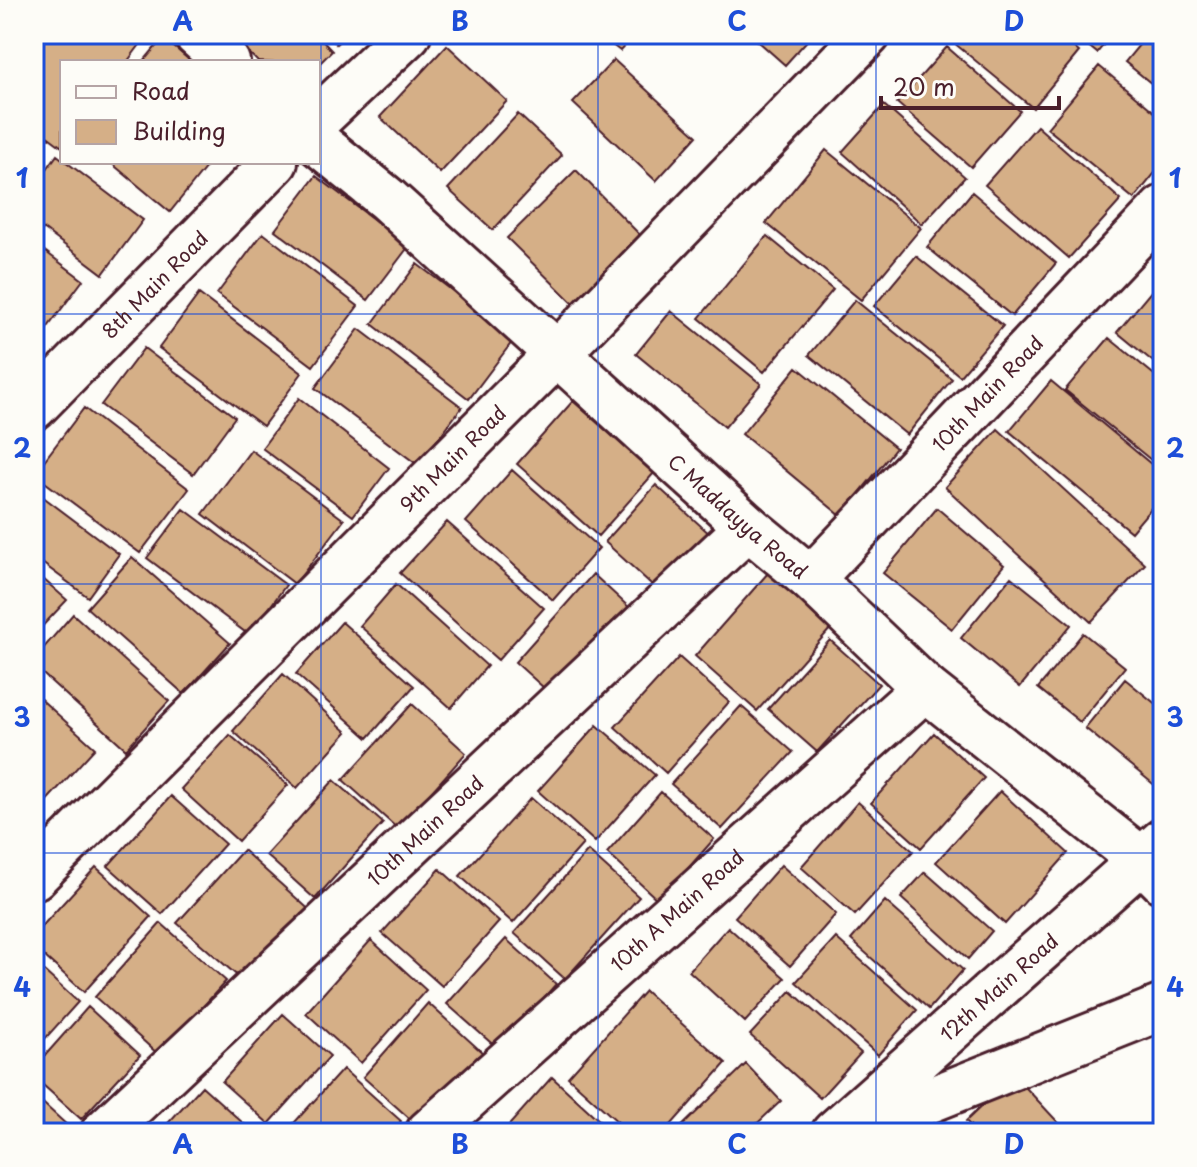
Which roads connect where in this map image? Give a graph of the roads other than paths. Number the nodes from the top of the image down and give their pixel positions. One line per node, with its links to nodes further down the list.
1 (196, 34): 4 (street)
2 (408, 34): 5 (street)
3 (868, 34): 9 (street, 9th Main Road)
4 (225, 60)
5 (320, 117)
6 (320, 145): 9 (street, C Maddayya Road)
7 (273, 164): 10 (street, 8th Main Road)
8 (1163, 208): 12 (street, 10th Main Road)
9 (557, 354): 11 (street, C Maddayya Road); 15 (street, 9th Main Road)
10 (34, 407)
11 (748, 527): 12 (street, C Maddayya Road); 17 (street, 10th Main Road)
12 (811, 579): 13 (street, C Maddayya Road)
13 (925, 688): 14 (street, C Maddayya Road); 18 (street, 10th A Main Road)
14 (1156, 861): 19 (street, 12th Main Road)
15 (34, 877)
16 (1163, 1007): 20 (street)
17 (103, 1133)
18 (428, 1133)
19 (834, 1133)
20 (846, 1133)

